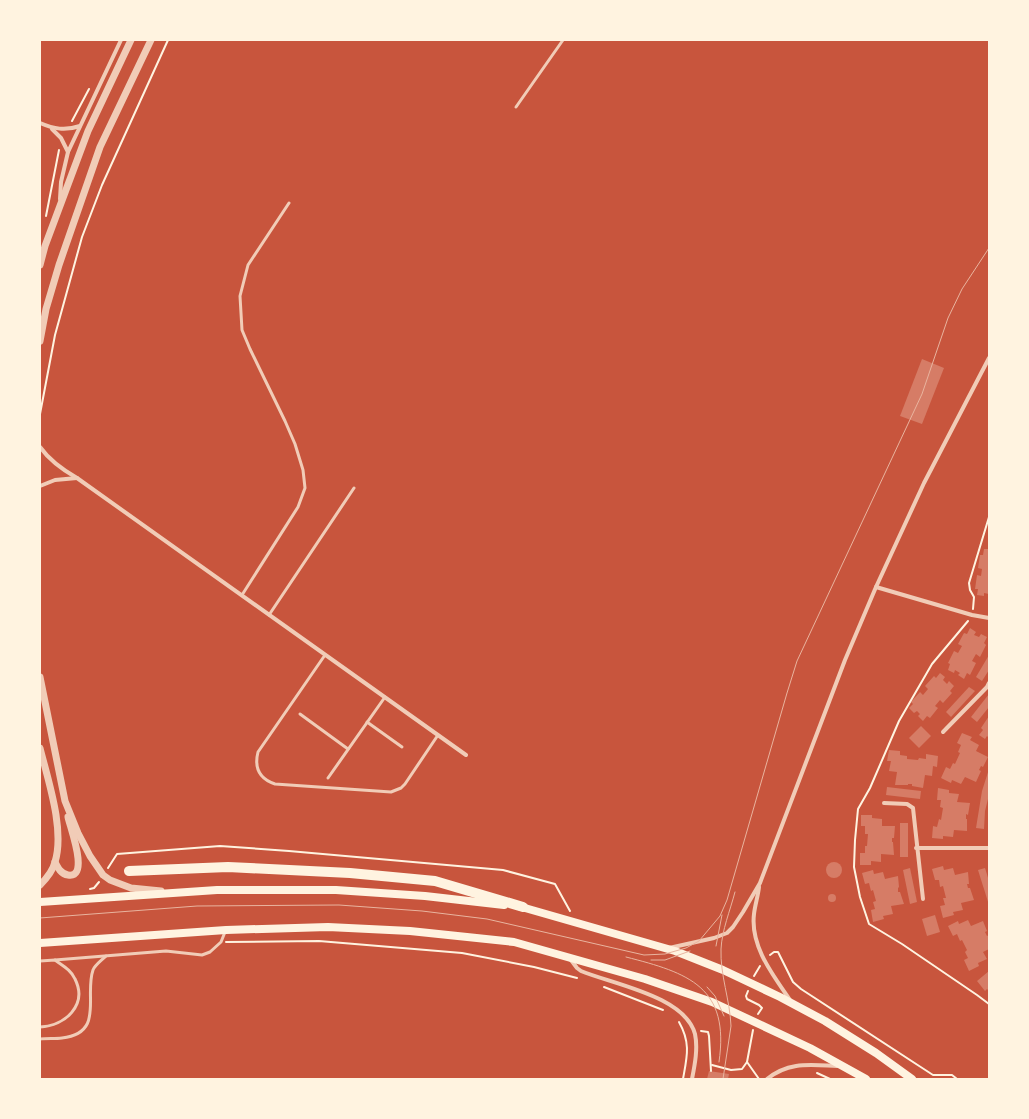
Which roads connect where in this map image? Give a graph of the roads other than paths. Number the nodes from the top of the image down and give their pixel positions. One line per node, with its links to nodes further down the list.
1 (121, 40): 7 (street)
2 (131, 40): 11 (street)
3 (151, 40): 13 (street)
4 (563, 40): 5 (lane)
5 (516, 107)
6 (40, 123): 8 (street)
7 (80, 126): 8 (street); 9 (street)
8 (52, 128): 9 (street)
9 (68, 152): 11 (street)
10 (289, 203): 20 (lane)
11 (60, 206): 12 (street)
12 (40, 265)
13 (40, 341)
14 (989, 358): 19 (street)
15 (40, 447): 16 (street)
16 (77, 478): 17 (street); 20 (street)
17 (40, 486)
18 (354, 488): 21 (lane)
19 (876, 587): 22 (street); 42 (street)
20 (242, 595): 21 (street)
21 (269, 615): 23 (street)
22 (989, 618)
23 (325, 655): 26 (street); 30 (lane)
24 (40, 677): 36 (street)
25 (989, 683): 29 (street)
26 (385, 697): 28 (lane); 30 (street)
27 (300, 714): 33 (lane)
28 (367, 722): 31 (lane); 33 (lane)
29 (943, 732)
30 (438, 735): 34 (street)
31 (402, 747)
32 (40, 748): 40 (street)
33 (348, 749): 35 (lane)
34 (466, 755)
35 (328, 778)
36 (64, 801): 40 (street); 44 (street)
37 (884, 803): 38 (street)
38 (916, 848): 39 (street); 45 (street)
39 (989, 848)
40 (55, 862): 43 (street)
41 (129, 871): 47 (main road)
42 (760, 883): 50 (street); 55 (street)
43 (40, 885)
44 (185, 893): 46 (main road); 47 (main road)
45 (923, 899)
46 (40, 902)
47 (522, 907): 50 (main road)
48 (226, 930): 49 (main road); 51 (lane); 52 (main road)
49 (40, 943)
50 (666, 948): 55 (main road)
51 (106, 956): 53 (lane); 57 (lane)
52 (569, 958): 58 (main road); 59 (street)
53 (55, 960): 54 (lane); 56 (lane)
54 (40, 961)
55 (792, 1003): 62 (main road)
56 (40, 1028)
57 (40, 1039)
58 (843, 1066): 60 (street); 61 (main road)
59 (692, 1079)
60 (767, 1079)
61 (866, 1079)
62 (912, 1079)

